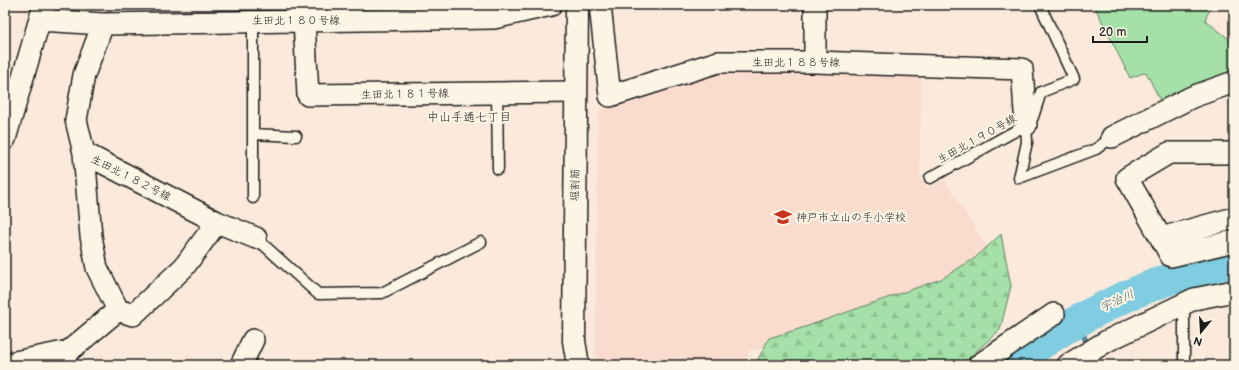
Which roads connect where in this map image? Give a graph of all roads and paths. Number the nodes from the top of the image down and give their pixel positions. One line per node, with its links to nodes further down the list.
1 (551, 5): 8 (street, 生田北１８０号線)
2 (577, 5): 12 (street, 堀割筋)
3 (600, 5): 10 (street, 生田北１８８号線)
4 (815, 5): 10 (street)
5 (1040, 5): 14 (lane, 生田北１９０号線)
6 (42, 13): 9 (street, 生田北１８０号線); 15 (street)
7 (257, 13): 8 (street, 生田北１８０号線); 9 (street, 生田北１８０号線); 16 (lane)
8 (304, 21): 13 (street, 生田北１８１号線)
9 (102, 24): 19 (street, 生田北１８２号線)
10 (814, 62): 14 (street, 生田北１８８号線)
11 (1234, 82): 18 (street)
12 (576, 92): 13 (street, 生田北１８１号線); 38 (street, 堀割筋)
13 (497, 93): 21 (lane)
14 (1026, 125): 18 (lane); 22 (lane, 生田北１９０号線)
15 (6, 129)
16 (253, 134): 17 (lane); 23 (lane)
17 (296, 136)
18 (1112, 137)
19 (84, 153): 25 (street, 生田北１８２号線); 32 (street)
20 (1234, 153): 27 (street)
21 (498, 169)
22 (930, 178)
23 (253, 198)
24 (1234, 218): 27 (street)
25 (217, 222): 26 (street, 生田北１８２号線); 32 (street)
26 (256, 238): 29 (lane)
27 (1161, 238): 28 (street)
28 (1234, 241)
29 (481, 242)
30 (1234, 291): 31 (street)
31 (1184, 305): 40 (street); 41 (lane)
32 (118, 310): 35 (street)
33 (1054, 314): 39 (street)
34 (253, 340): 37 (street)
35 (72, 358): 36 (street)
36 (5, 364)
37 (241, 365)
38 (578, 365)
39 (979, 365)
40 (1069, 365)
41 (1184, 365)

